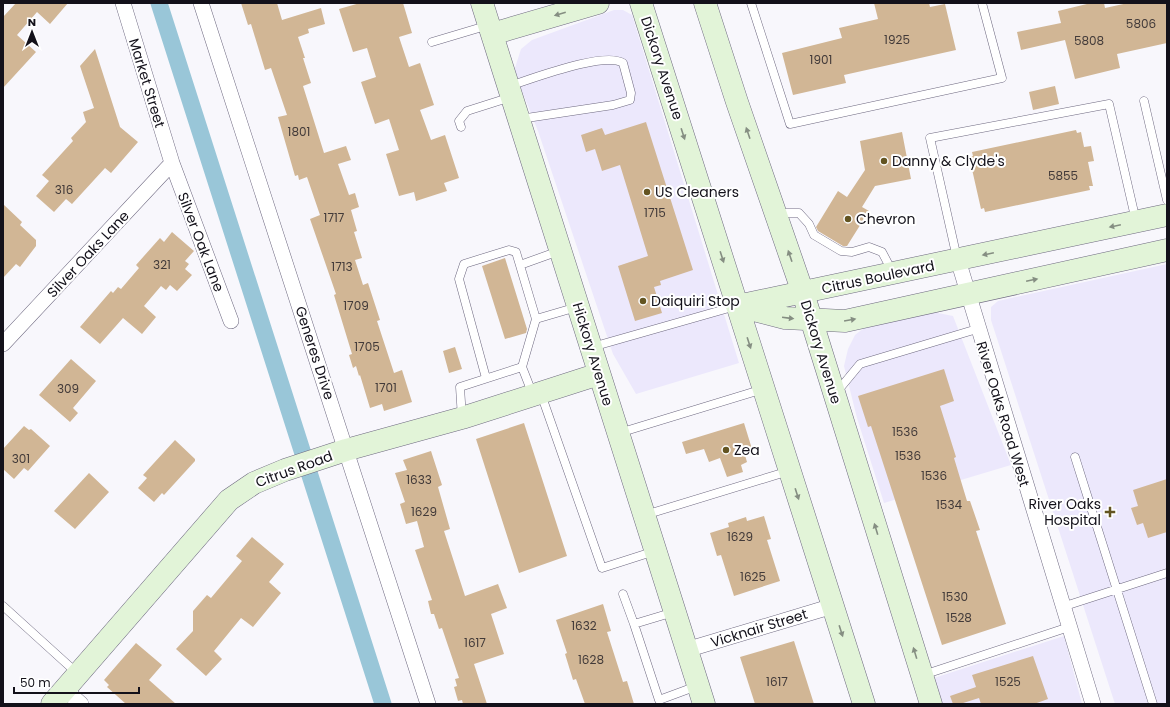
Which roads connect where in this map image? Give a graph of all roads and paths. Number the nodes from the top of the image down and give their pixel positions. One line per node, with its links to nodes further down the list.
1 (123, 3): 15 (street, Market Street)
2 (201, 3): 44 (street, Generes Drive)
3 (482, 3): 9 (main road, Hickory Avenue)
4 (598, 3): 9 (main road, one-way to 9)
5 (641, 3): 28 (main road, Dickory Avenue, one-way to 28)
6 (751, 3): 7 (lane)
7 (982, 3)
8 (702, 6): 18 (main road, Dickory Avenue, one-way to 8)
9 (491, 30): 10 (lane); 11 (main road, Hickory Avenue)
10 (432, 42)
11 (510, 92): 13 (main road, Hickory Avenue); 13 (lane); 14 (lane)
12 (1144, 101): 16 (lane)
13 (519, 119): 21 (main road, Hickory Avenue)
14 (461, 127)
15 (172, 163): 32 (street, Silver Oak Lane); 34 (street, Silver Oaks Lane)
16 (1163, 166): 17 (lane)
17 (1167, 200)
18 (775, 212): 25 (lane); 26 (main road, Dickory Avenue, one-way to 18)
19 (1167, 214): 20 (main road, Citrus Boulevard)
20 (1136, 221): 23 (main road, Citrus Boulevard, one-way to 23); 23 (lane)
21 (560, 250): 24 (lane); 29 (main road, Hickory Avenue)
22 (1167, 250): 27 (main road, one-way to 22)
23 (958, 260): 25 (main road, Citrus Boulevard); 27 (street, River Oaks Road West)
24 (520, 265): 30 (lane); 38 (lane)
25 (893, 274): 26 (main road, Citrus Boulevard)
26 (803, 292): 28 (main road, Citrus Boulevard); 31 (main road, Dickory Avenue)
27 (967, 294): 31 (main road, one-way to 27); 33 (street, River Oaks Road West)
28 (737, 306): 31 (main road, one-way to 31); 35 (lane); 39 (main road, Dickory Avenue, one-way to 39)
29 (578, 307): 30 (lane); 35 (main road, Hickory Avenue)
30 (536, 319): 36 (lane)
31 (811, 320): 41 (main road, Dickory Avenue)
32 (231, 321)
33 (977, 329): 41 (lane); 54 (street, River Oaks Road West)
34 (3, 344)
35 (591, 347): 37 (main road, Hickory Avenue)
36 (522, 367): 38 (lane); 40 (lane)
37 (599, 374): 40 (main road, Citrus Road); 43 (main road, Hickory Avenue)
38 (486, 378): 42 (lane)
39 (764, 389): 43 (lane); 46 (main road, Dickory Avenue)
40 (537, 394): 42 (main road, Citrus Road); 48 (lane)
41 (835, 395): 59 (main road, Dickory Avenue, one-way to 41)
42 (462, 418): 44 (main road, Citrus Road)
43 (618, 434): 47 (main road, Hickory Avenue)
44 (342, 452): 60 (main road, Citrus Road); 64 (street, Generes Drive)
45 (1074, 457): 50 (lane)
46 (790, 471): 47 (lane); 53 (main road, Dickory Avenue, one-way to 53)
47 (644, 515): 48 (main road, Hickory Avenue)
48 (655, 551): 55 (main road, Hickory Avenue)
49 (1167, 573): 50 (lane)
50 (1116, 590): 54 (lane); 68 (lane)
51 (623, 594): 56 (lane)
52 (3, 606): 60 (lane)
53 (833, 606): 58 (street, Vicknair Street); 65 (main road, Dickory Avenue, one-way to 65)
54 (1062, 607): 57 (street, River Oaks Road West)
55 (674, 612): 56 (lane); 58 (main road, Hickory Avenue)
56 (634, 624): 62 (lane)
57 (1069, 628): 59 (lane); 67 (street, River Oaks Road West)
58 (686, 650): 61 (main road, Hickory Avenue)
59 (922, 675): 66 (main road, Dickory Avenue)
60 (65, 689): 63 (street)
61 (701, 695): 62 (lane)
62 (660, 702)
63 (81, 704)
64 (428, 704)
65 (864, 704)
66 (931, 704)
67 (1093, 704)
68 (1153, 704)

